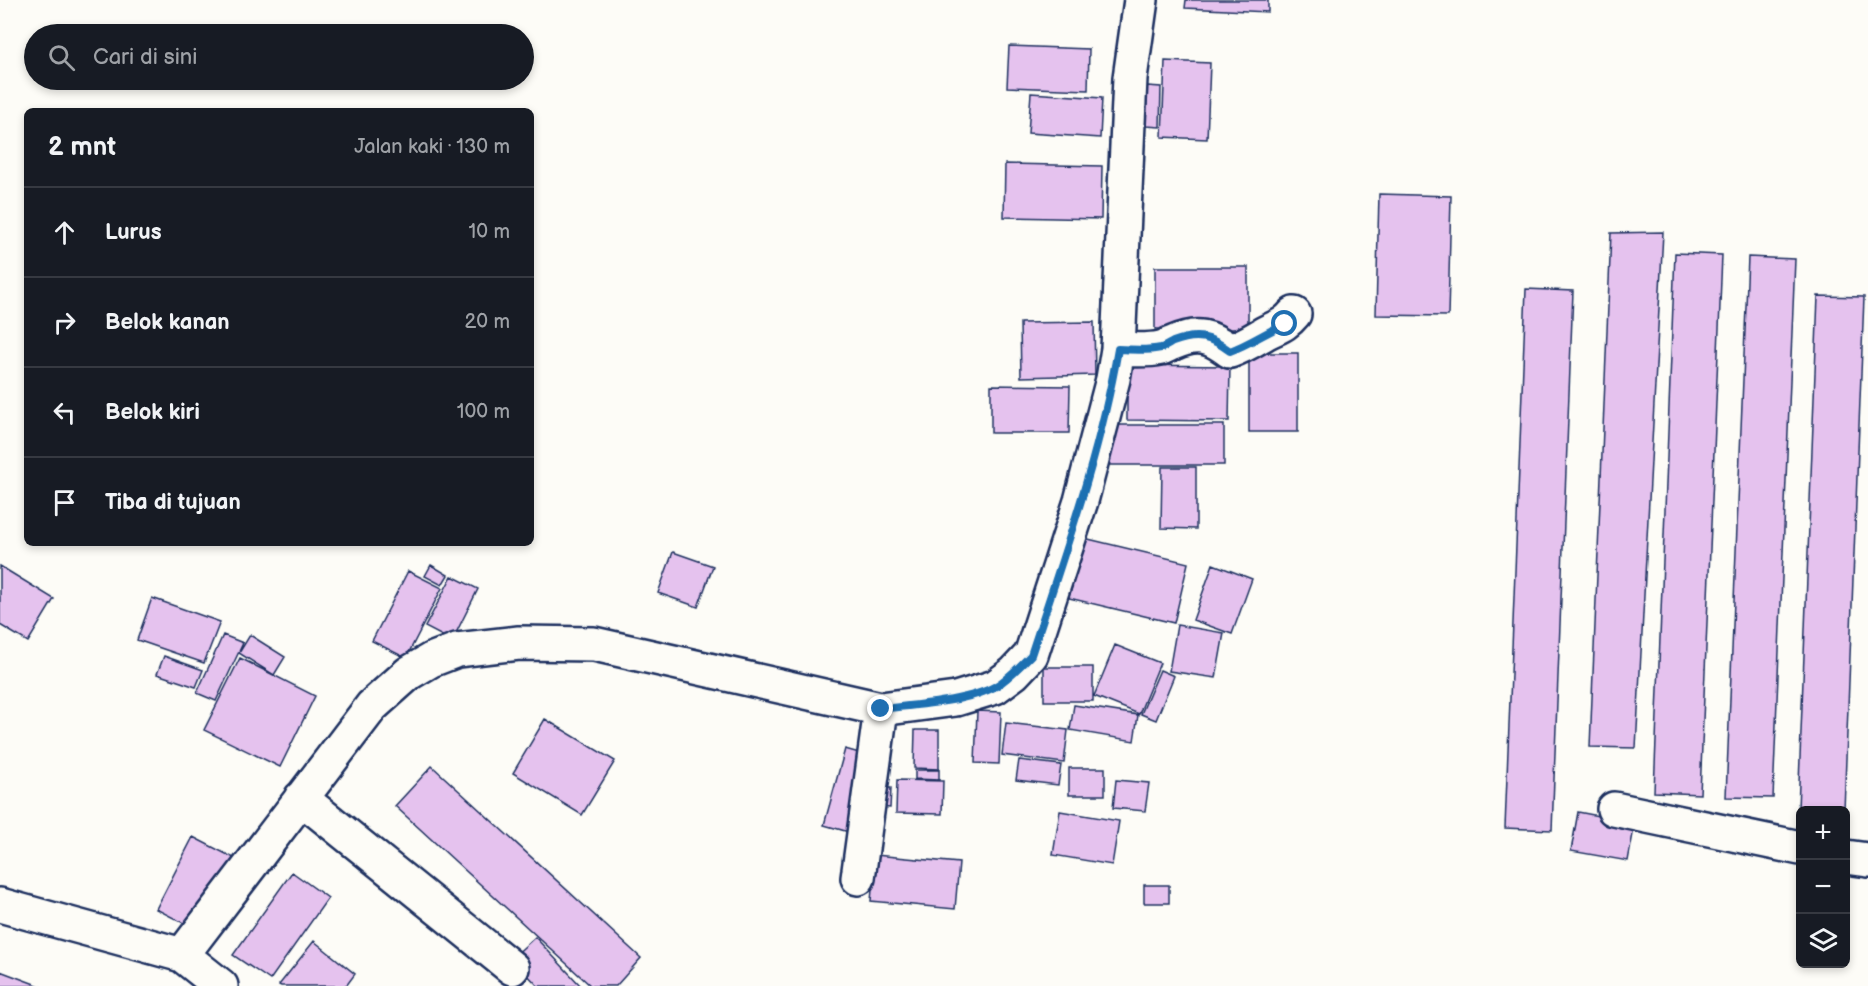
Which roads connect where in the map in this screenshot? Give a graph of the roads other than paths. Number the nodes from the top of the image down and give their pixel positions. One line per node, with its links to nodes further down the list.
1 (1141, 0): 3 (street)
2 (1294, 314): 3 (street)
3 (1118, 349): 4 (street)
4 (881, 709): 5 (street); 10 (street)
5 (301, 798): 12 (street); 13 (street)
6 (1614, 809): 7 (street)
7 (1796, 848)
8 (1850, 858): 9 (street)
9 (1868, 860)
10 (858, 878)
11 (0, 905): 12 (street)
12 (182, 955): 14 (street)
13 (512, 968)
14 (221, 986)

